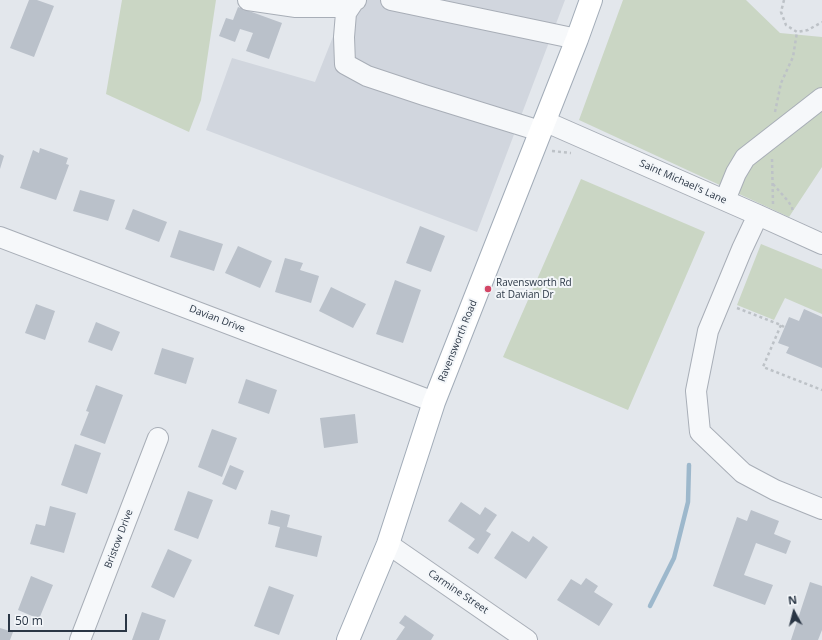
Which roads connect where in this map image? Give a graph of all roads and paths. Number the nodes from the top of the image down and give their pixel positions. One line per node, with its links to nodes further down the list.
1 (248, 0): 5 (street)
2 (391, 0): 7 (street)
3 (591, 0): 7 (main road, Ravensworth Road)
4 (784, 0): 6 (path)
5 (351, 7): 9 (street, Saint Michael's Lane)
6 (822, 22)
7 (577, 39): 9 (main road, Ravensworth Road)
8 (822, 98): 11 (street)
9 (542, 126): 11 (street, Saint Michael's Lane); 20 (main road, Ravensworth Road)
10 (773, 184): 13 (path)
11 (725, 200): 12 (street, Saint Michael's Lane)
12 (758, 214): 13 (street, Saint Michael's Lane); 16 (street)
13 (789, 228): 15 (street, Saint Michael's Lane)
14 (0, 237): 20 (street, Davian Drive)
15 (822, 244)
16 (720, 302): 17 (path); 22 (street)
17 (781, 325): 18 (path); 19 (path)
18 (784, 328)
19 (822, 390)
20 (434, 402): 23 (main road, Ravensworth Road)
21 (158, 438): 24 (street, Bristow Drive)
22 (822, 509)
23 (388, 544): 25 (main road, Ravensworth Road); 26 (street, Carmine Street)
24 (80, 640)
25 (348, 640)
26 (527, 640)

